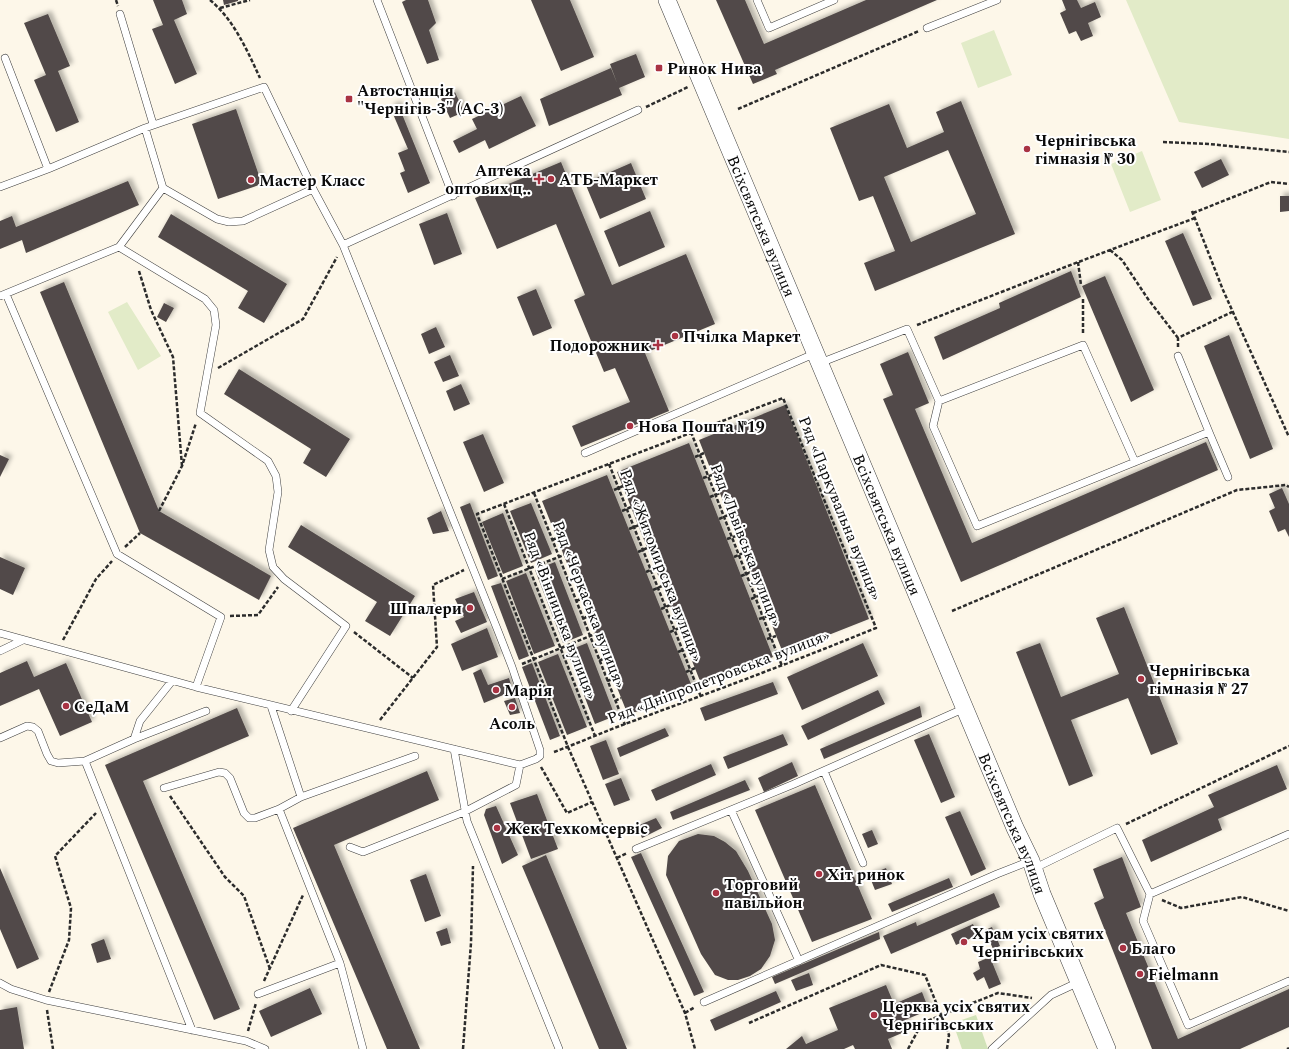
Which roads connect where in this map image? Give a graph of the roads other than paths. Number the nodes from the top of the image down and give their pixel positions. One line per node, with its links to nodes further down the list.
1 (377, 0): 16 (lane)
2 (667, 0): 21 (street, Всіхсвятська вулиця)
3 (757, 0): 4 (lane)
4 (834, 0)
5 (997, 0): 7 (lane)
6 (120, 14): 10 (lane)
7 (927, 28)
8 (5, 58): 12 (lane)
9 (638, 110): 16 (lane)
10 (153, 124): 11 (lane); 15 (lane)
11 (145, 128): 12 (lane); 14 (lane)
12 (48, 169): 13 (lane)
13 (0, 187)
14 (163, 188): 15 (lane); 18 (lane)
15 (313, 190): 17 (lane)
16 (453, 196): 17 (lane)
17 (344, 245): 41 (lane)
18 (119, 247): 19 (lane); 35 (lane)
19 (3, 295): 31 (lane)
20 (1178, 356): 23 (lane)
21 (818, 358): 22 (lane); 24 (lane); 33 (street, Всіхсвятська вулиця)
22 (939, 401): 25 (lane); 25 (lane)
23 (1209, 432): 25 (lane); 26 (lane)
24 (585, 453)
25 (1135, 462)
26 (1228, 477)
27 (0, 633): 28 (lane)
28 (23, 640): 29 (lane); 30 (lane)
29 (0, 651)
30 (172, 681): 31 (lane); 37 (lane)
31 (196, 687): 32 (lane)
32 (270, 706): 35 (lane); 44 (lane)
33 (965, 708): 42 (lane); 52 (street, Всіхсвятська вулиця)
34 (206, 711): 37 (lane)
35 (291, 711): 38 (lane)
36 (0, 738): 40 (lane)
37 (134, 739): 40 (lane)
38 (454, 749): 41 (lane); 47 (lane)
39 (415, 756): 44 (lane)
40 (85, 761): 61 (lane)
41 (520, 765): 47 (lane)
42 (824, 771): 46 (lane); 51 (lane)
43 (164, 788): 45 (lane)
44 (301, 798): 45 (lane)
45 (279, 809): 55 (lane)
46 (731, 810): 50 (lane); 54 (lane)
47 (464, 812): 49 (lane); 64 (lane)
48 (1289, 834): 53 (lane)
49 (350, 847)
50 (636, 849)
51 (863, 863)
52 (1032, 865): 53 (lane); 54 (lane); 57 (street, Всіхсвятська вулиця)
53 (1150, 894): 56 (lane)
54 (799, 961): 60 (lane)
55 (340, 963): 59 (lane); 63 (lane)
56 (1289, 981)
57 (1079, 982): 65 (lane); 66 (street, Всіхсвятська вулиця)
58 (0, 983): 61 (lane)
59 (258, 994)
60 (704, 1002)
61 (192, 1030): 62 (lane)
62 (266, 1049)
63 (363, 1049)
64 (559, 1049)
65 (992, 1049)
66 (1108, 1049)

